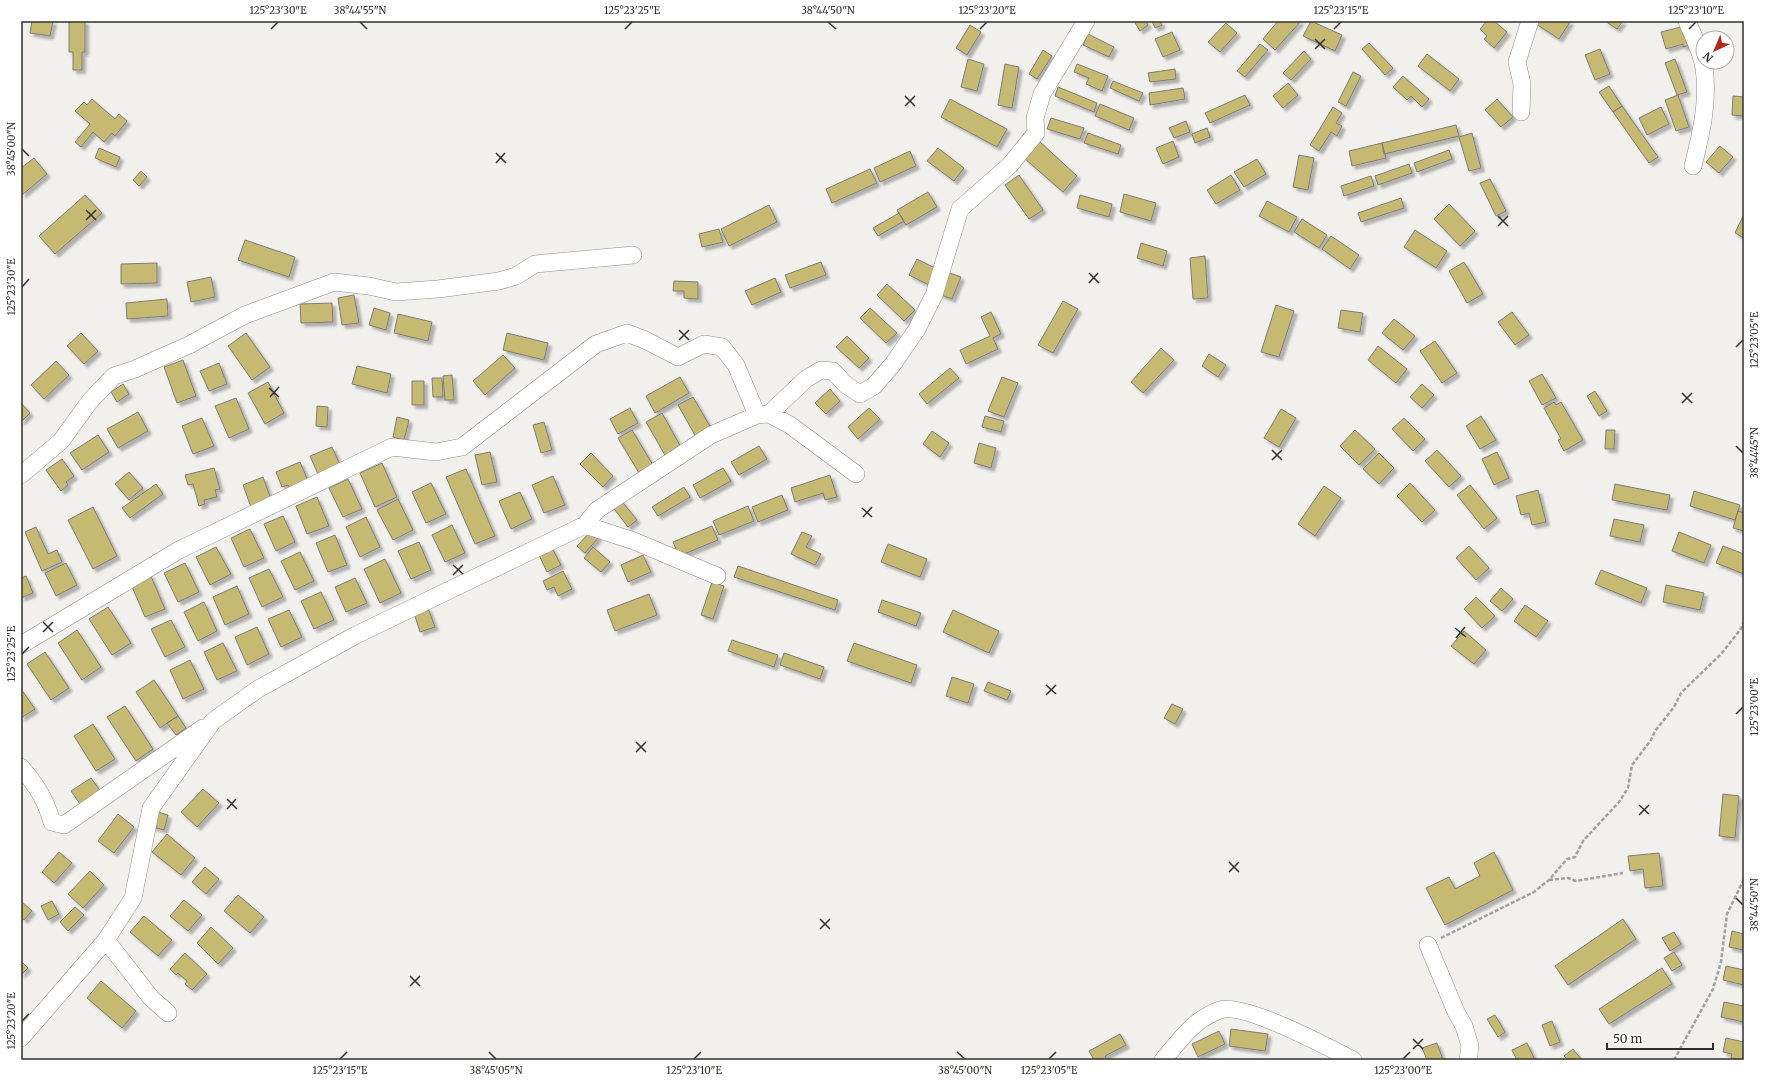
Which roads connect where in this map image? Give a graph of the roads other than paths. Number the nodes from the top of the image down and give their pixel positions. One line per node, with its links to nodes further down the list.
1 (1086, 21): 7 (street)
2 (1530, 21): 4 (street)
3 (1688, 21): 5 (street)
4 (1521, 112)
5 (1693, 166)
6 (633, 255): 9 (street)
7 (763, 415): 8 (street); 10 (street); 12 (street)
8 (856, 474)
9 (21, 475)
10 (585, 525): 11 (street); 13 (street)
11 (717, 576)
12 (21, 645)
13 (213, 721): 14 (street); 15 (street)
14 (21, 767)
15 (106, 940): 17 (street); 18 (street)
16 (1428, 945): 21 (street)
17 (168, 1013)
18 (21, 1038)
19 (1163, 1060): 20 (street)
20 (1354, 1060)
21 (1468, 1060)

